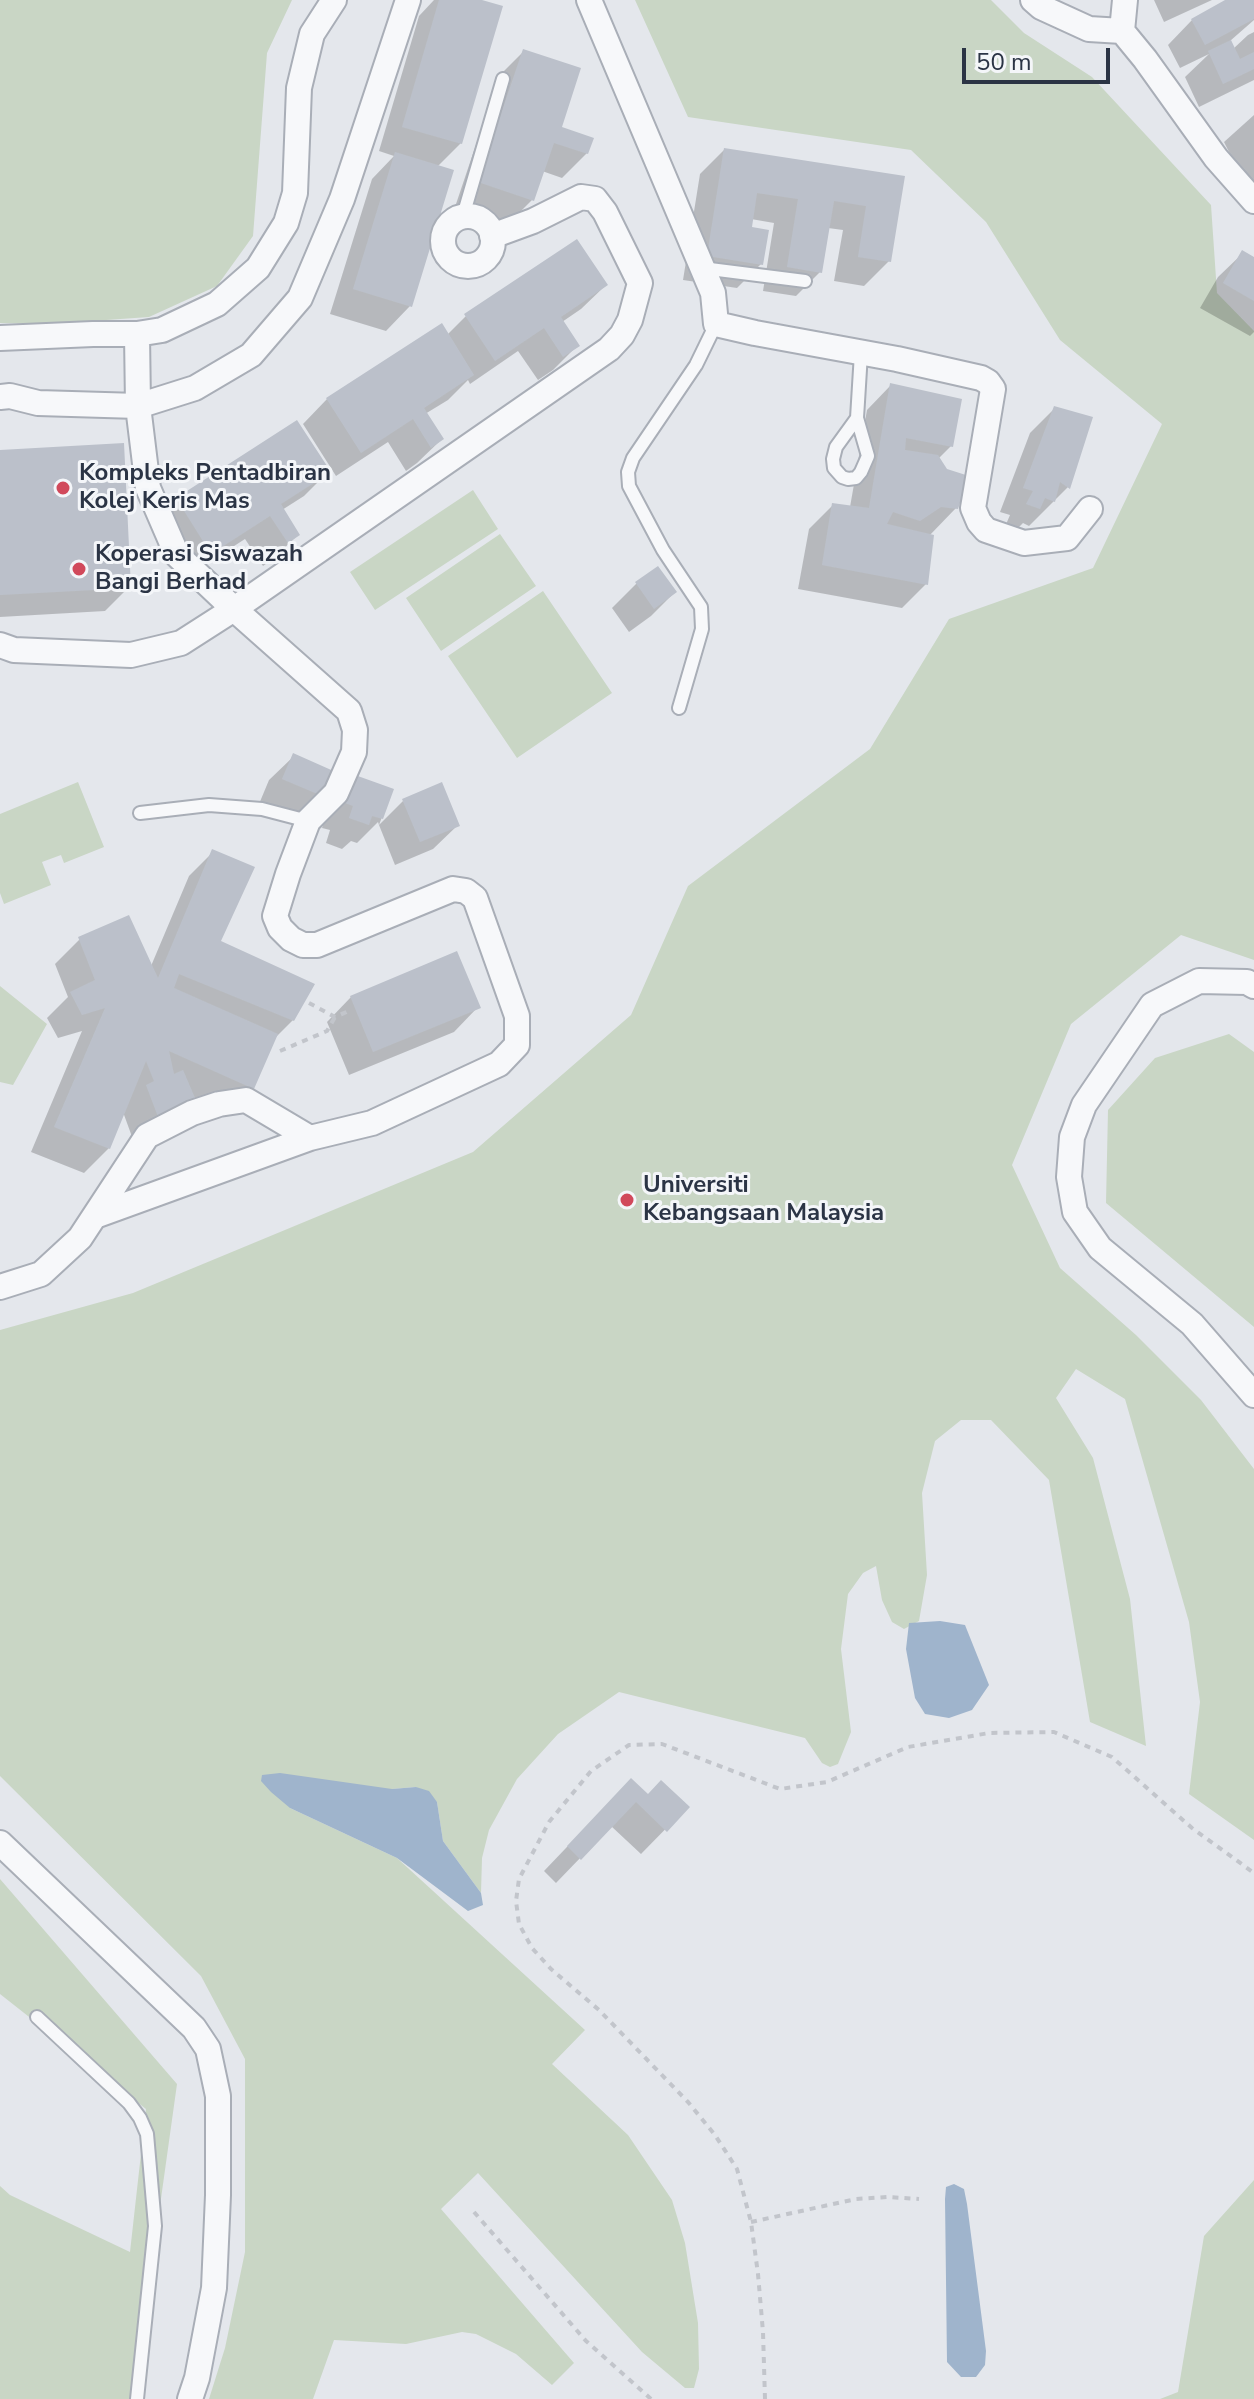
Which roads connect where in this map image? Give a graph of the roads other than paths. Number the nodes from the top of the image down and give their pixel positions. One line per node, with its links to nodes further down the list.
1 (334, 0): 14 (street)
2 (408, 0): 20 (street)
3 (589, 0): 11 (street)
4 (1033, 0): 6 (street)
5 (1125, 0): 6 (street)
6 (1122, 31): 8 (street)
7 (503, 79): 9 (lane)
8 (1254, 201)
9 (463, 216): 10 (street); 10 (street)
10 (492, 236): 23 (street)
11 (702, 268): 12 (lane); 13 (street)
12 (805, 281)
13 (716, 324): 16 (street); 25 (lane)
14 (137, 334): 15 (street); 20 (street)
15 (0, 338)
16 (861, 353): 21 (lane); 22 (street)
17 (0, 397): 19 (street)
18 (0, 403): 19 (lane)
19 (38, 403): 20 (street)
20 (138, 406): 23 (street)
21 (857, 418)
22 (1090, 509)
23 (234, 609): 24 (street); 27 (street)
24 (0, 645)
25 (679, 708)
26 (140, 813): 27 (lane)
27 (308, 821): 29 (street)
28 (1254, 986): 32 (street)
29 (310, 1138): 30 (street); 30 (street)
30 (95, 1216): 31 (street)
31 (0, 1287)
32 (1254, 1395)
33 (0, 1843): 36 (street)
34 (37, 2017): 35 (lane)
35 (137, 2399)
36 (190, 2399)

